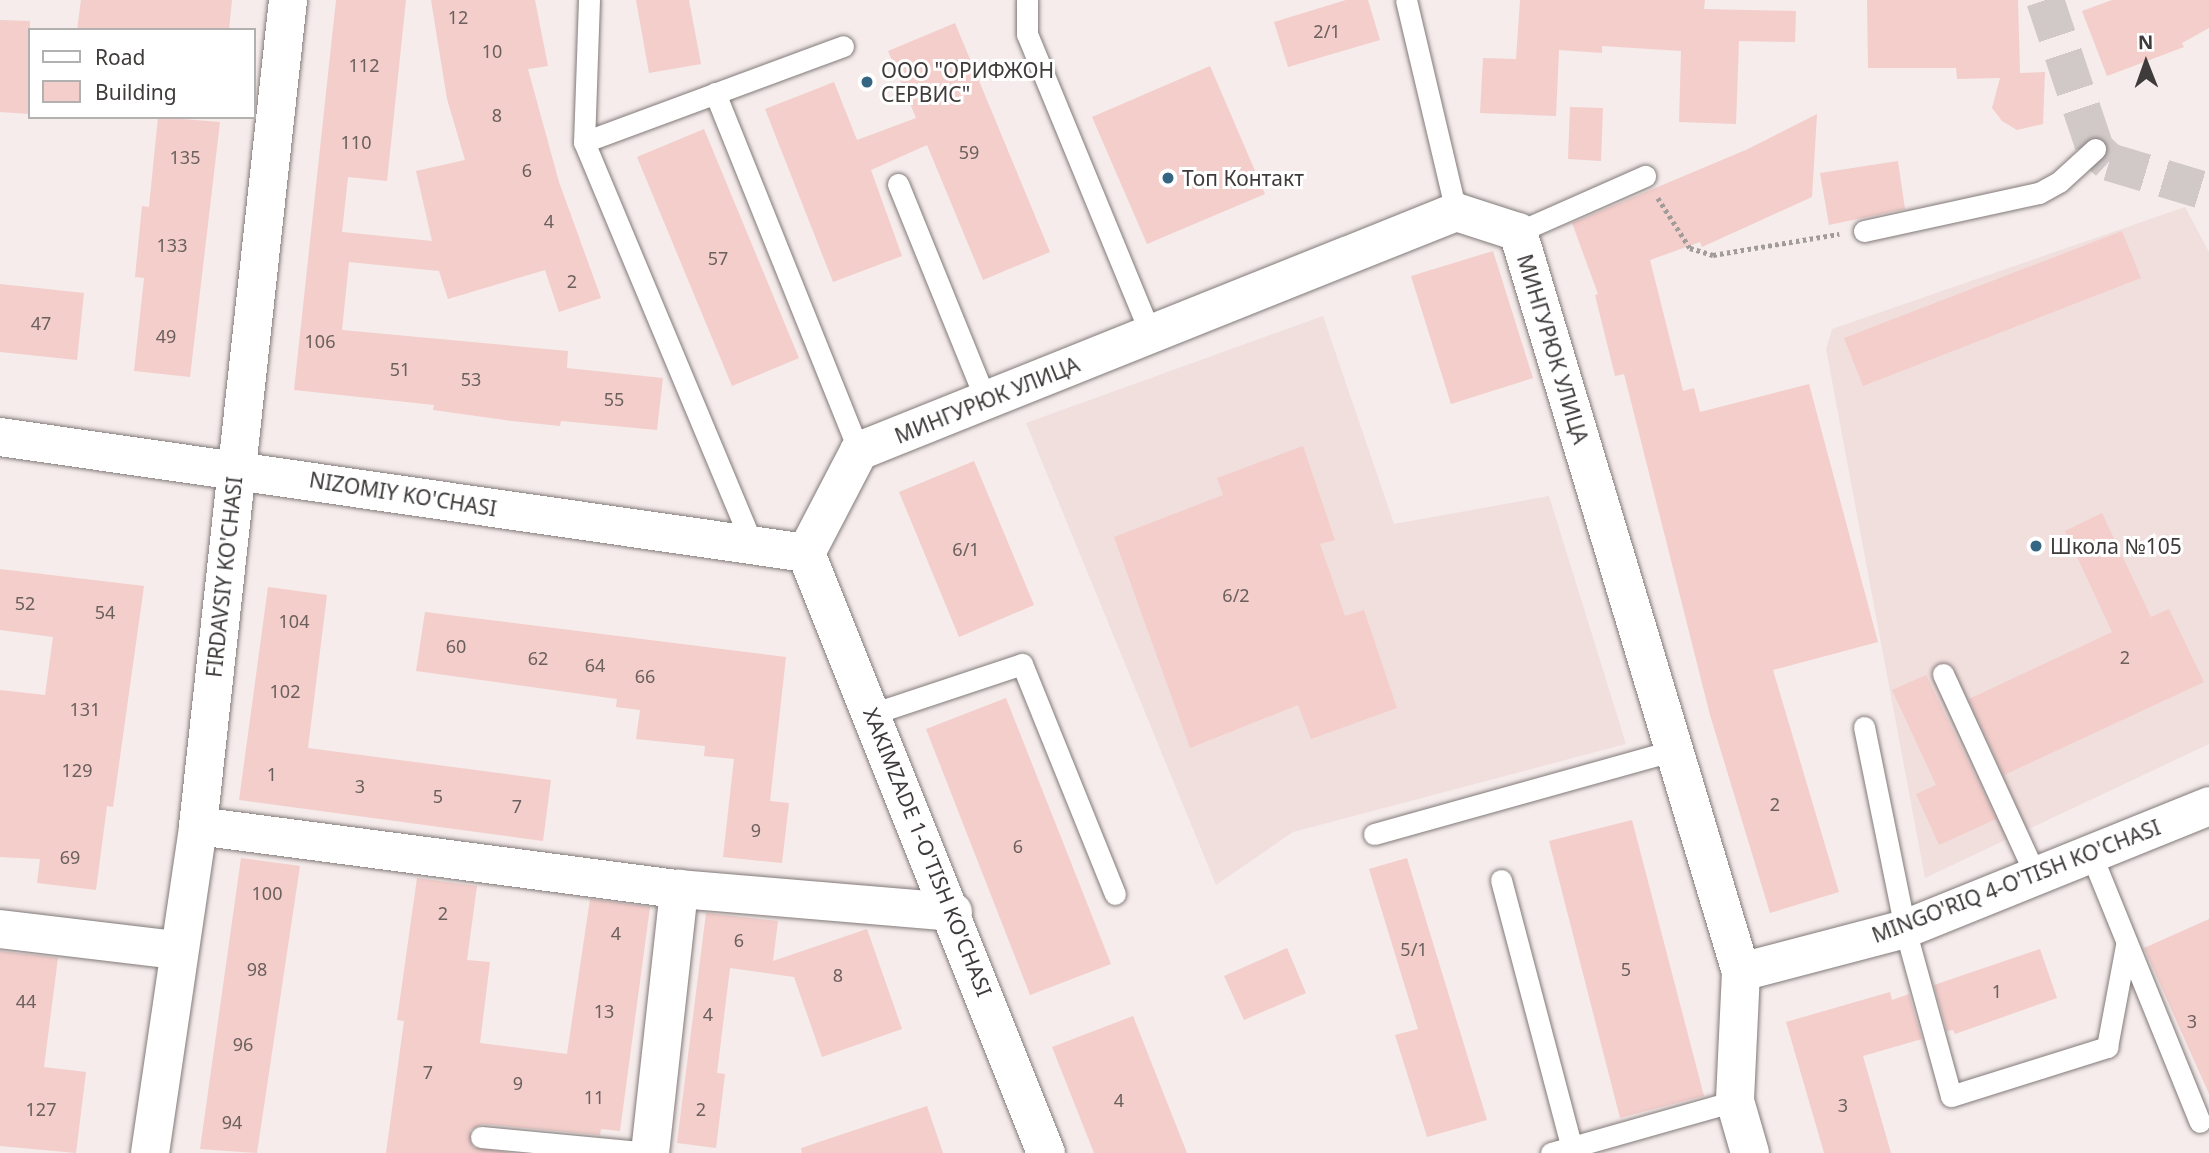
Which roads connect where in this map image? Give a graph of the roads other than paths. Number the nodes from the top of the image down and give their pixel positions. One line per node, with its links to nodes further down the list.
1 (288, 0): 18 (street, FIRDAVSIY KO'CHASI)
2 (589, 0): 7 (lane)
3 (1027, 0): 14 (lane)
4 (1406, 0): 11 (lane)
5 (843, 46): 6 (lane)
6 (715, 93): 7 (lane); 17 (lane)
7 (584, 142): 19 (lane)
8 (2095, 149): 12 (lane)
9 (1645, 176): 13 (lane)
10 (898, 184): 15 (lane)
11 (1456, 212): 13 (street, МИНГУРЮК УЛИЦА); 14 (street, МИНГУРЮК УЛИЦА)
12 (1864, 231)
13 (1518, 232): 24 (street, МИНГУРЮК УЛИЦА)
14 (1150, 333): 15 (street, МИНГУРЮК УЛИЦА)
15 (986, 401): 17 (street, МИНГУРЮК УЛИЦА)
16 (0, 437): 18 (street, NIZOMIY KO'CHASI)
17 (859, 451): 20 (street)
18 (236, 468): 19 (street, NIZOMIY KO'CHASI); 26 (street, FIRDAVSIY KO'CHASI)
19 (754, 549): 20 (street, NIZOMIY KO'CHASI)
20 (806, 553): 22 (street, XAKIMZADE 1-O'TISH KO'CHASI)
21 (1943, 674): 29 (lane)
22 (872, 714): 32 (lane); 33 (street, XAKIMZADE 1-O'TISH KO'CHASI)
23 (1864, 727): 35 (lane)
24 (1672, 751): 27 (lane); 38 (street, МИНГУРЮК УЛИЦА)
25 (2209, 806): 28 (street, MINGO'RIQ 4-O'TISH KO'CHASI)
26 (198, 826): 31 (street); 37 (street, FIRDAVSIY KO'CHASI)
27 (1374, 834)
28 (2091, 854): 29 (street, MINGO'RIQ 4-O'TISH KO'CHASI); 36 (lane)
29 (2036, 876): 35 (street, MINGO'RIQ 4-O'TISH KO'CHASI)
30 (1501, 880): 42 (lane)
31 (679, 889): 33 (street); 44 (street)
32 (1115, 894)
33 (953, 912): 45 (street, XAKIMZADE 1-O'TISH KO'CHASI)
34 (0, 929): 37 (street)
35 (1905, 929): 36 (lane); 38 (street, MINGO'RIQ 4-O'TISH KO'CHASI)
36 (2126, 945): 40 (lane)
37 (177, 950): 43 (street, FIRDAVSIY KO'CHASI)
38 (1741, 972): 39 (street)
39 (1735, 1101): 42 (lane); 46 (street)
40 (2200, 1122)
41 (481, 1137): 44 (lane)
42 (1562, 1151)
43 (150, 1153)
44 (650, 1153)
45 (1046, 1153)
46 (1750, 1153)

